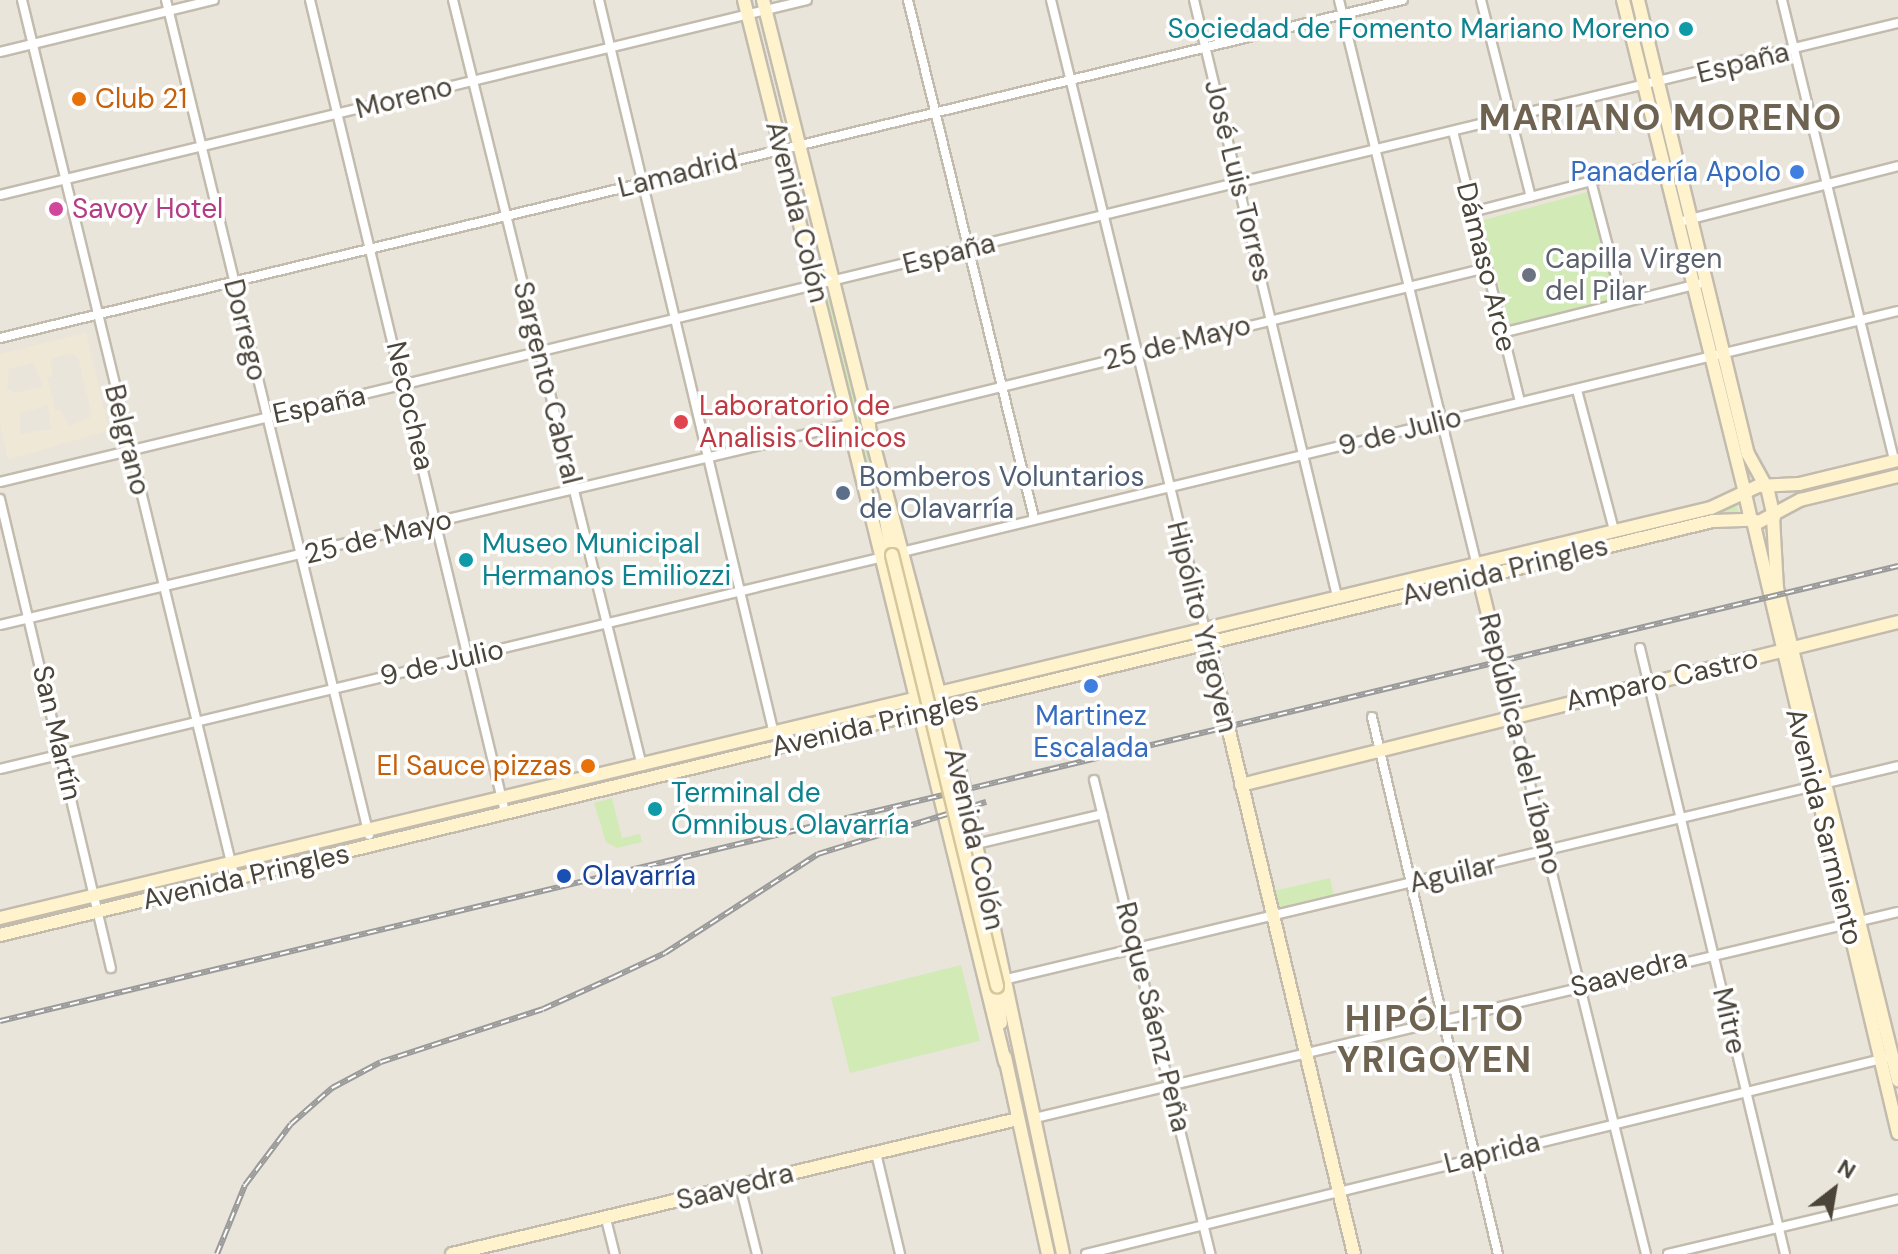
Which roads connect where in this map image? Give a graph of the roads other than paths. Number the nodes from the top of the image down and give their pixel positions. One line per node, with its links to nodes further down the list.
1 (22, 0): 22 (street, Belgrano)
2 (166, 0): 19 (street, Dorrego)
3 (214, 0): 19 (street)
4 (310, 0): 31 (street, Necochea)
5 (453, 0): 27 (street, Sargento Cabral)
6 (599, 0): 23 (street)
7 (807, 0): 17 (street, Moreno)
8 (908, 0): 30 (street)
9 (1051, 0): 28 (street, Hipólito Yrigoyen)
10 (1194, 0): 24 (street, José Luis Torres)
11 (1339, 0): 20 (street, República del Líbano)
12 (1403, 0): 20 (street, Lamadrid)
13 (1481, 0): 32 (street)
14 (1623, 0): 29 (main road)
15 (1638, 0): 29 (main road)
16 (1782, 0): 25 (street)
17 (764, 5): 18 (street, Moreno); 34 (main road, Avenida Colón)
18 (745, 7): 23 (street, Moreno); 36 (main road, Avenida Colón)
19 (169, 11): 22 (street); 35 (street, Dorrego)
20 (1342, 15): 24 (street, Lamadrid); 37 (street, República del Líbano)
21 (1898, 23): 25 (street, España)
22 (33, 43): 26 (street); 40 (street, Belgrano)
23 (611, 47): 27 (street, Moreno); 42 (street)
24 (1205, 48): 28 (street, Lamadrid); 43 (street, José Luis Torres)
25 (1795, 50): 29 (street, España); 44 (street)
26 (0, 52)
27 (474, 80): 31 (street, Moreno); 49 (street, Sargento Cabral)
28 (1069, 81): 30 (street, Lamadrid); 48 (street, Hipólito Yrigoyen)
29 (1652, 85): 32 (street, España); 38 (main road); 50 (main road)
30 (935, 113): 34 (street, Lamadrid); 51 (street)
31 (339, 114): 35 (street, Moreno); 52 (street, Necochea)
32 (1510, 117): 33 (street, España); 46 (street)
33 (1453, 131): 37 (street, España); 47 (street, Dámaso Arce)
34 (799, 144): 36 (street, Lamadrid); 54 (main road, Avenida Colón)
35 (201, 147): 40 (street, Moreno); 56 (street, Dorrego)
36 (781, 149): 42 (street, Lamadrid); 57 (main road, Avenida Colón)
37 (1376, 151): 43 (street, España); 58 (street, República del Líbano)
38 (1665, 162): 41 (street); 50 (main road)
39 (1898, 166): 44 (street)
40 (65, 179): 45 (street, Moreno); 61 (street, Belgrano)
41 (1591, 181): 46 (street); 59 (street)
42 (640, 182): 49 (street, Lamadrid); 63 (street)
43 (1237, 182): 48 (street, España); 62 (street, José Luis Torres)
44 (1826, 184): 50 (street); 64 (street)
45 (0, 195)
46 (1531, 197): 47 (street)
47 (1472, 212): 53 (street, Dámaso Arce)
48 (1102, 217): 51 (street, España); 68 (street, Hipólito Yrigoyen)
49 (507, 219): 52 (street, Lamadrid); 67 (street, Sargento Cabral)
50 (1685, 219): 55 (main road)
51 (967, 249): 54 (street, España); 71 (street)
52 (372, 250): 56 (street, Lamadrid); 70 (street, Necochea)
53 (1486, 268): 58 (street, 25 de Mayo); 65 (street, Dámaso Arce)
54 (834, 283): 57 (street, España); 75 (main road, Avenida Colón)
55 (1700, 283): 59 (street); 69 (main road)
56 (234, 284): 61 (street, Lamadrid); 74 (street, Dorrego)
57 (815, 286): 63 (street, España); 77 (main road, Avenida Colón)
58 (1408, 288): 62 (street, 25 de Mayo); 76 (street, República del Líbano)
59 (1622, 300): 65 (street)
60 (1898, 311): 64 (street, 9 de Julio)
61 (96, 314): 66 (street, Lamadrid); 78 (street, Belgrano)
62 (1272, 319): 68 (street, 25 de Mayo); 79 (street, José Luis Torres)
63 (674, 320): 67 (street, España); 80 (street)
64 (1862, 320): 69 (street, 9 de Julio); 81 (street)
65 (1502, 333): 73 (street, Dámaso Arce)
66 (0, 338)
67 (541, 354): 70 (street, España); 86 (street, Sargento Cabral)
68 (1134, 354): 71 (street, 25 de Mayo); 84 (street, Hipólito Yrigoyen)
69 (1718, 355): 72 (street, 9 de Julio); 85 (main road); 87 (main road)
70 (406, 386): 74 (street, España); 92 (street, Necochea)
71 (1000, 386): 75 (street, 25 de Mayo); 90 (street)
72 (1577, 390): 73 (street, 9 de Julio); 93 (street)
73 (1520, 402): 76 (street, 9 de Julio)
74 (266, 417): 78 (street, España); 95 (street, Dorrego)
75 (867, 420): 94 (main road, Avenida Colón)
76 (1444, 422): 79 (street, 9 de Julio); 96 (street, República del Líbano)
77 (849, 424): 80 (street, 25 de Mayo); 94 (main road, Avenida Colón)
78 (129, 450): 83 (street, España); 98 (street, Belgrano)
79 (1307, 456): 84 (street, 9 de Julio); 100 (street, José Luis Torres)
80 (711, 458): 86 (street, 25 de Mayo); 99 (street)
81 (1896, 460): 85 (main road)
82 (1898, 476): 89 (main road)
83 (0, 482)
84 (1167, 487): 90 (street, 9 de Julio); 105 (street, Hipólito Yrigoyen)
85 (1767, 487): 87 (main road, Avenida Pringles); 89 (main road, Avenida Sarmiento)
86 (573, 491): 92 (street, 25 de Mayo); 104 (street, Sargento Cabral)
87 (1745, 493): 91 (main road, Avenida Sarmiento); 93 (main road, Avenida Pringles)
88 (0, 499): 101 (street, San Martín)
89 (1774, 517): 91 (main road, Avenida Pringles); 108 (main road, Avenida Sarmiento)
90 (1034, 518): 94 (street, 9 de Julio)
91 (1752, 521): 97 (main road, Avenida Pringles); 108 (main road, Avenida Sarmiento)
92 (438, 522): 95 (street, 25 de Mayo); 109 (street, Necochea)
93 (1614, 530): 96 (main road, Avenida Pringles)
94 (892, 555): 99 (street, 9 de Julio); 112 (main road, Avenida Colón); 113 (main road, Avenida Colón); 149 (main road, Avenida Colón, bridge)
95 (301, 556): 98 (street, 25 de Mayo); 111 (street, Dorrego)
96 (1476, 562): 97 (main road, República del Líbano); 100 (main road, Avenida Pringles)
97 (1478, 577): 106 (main road, Avenida Pringles); 116 (main road, República del Líbano)
98 (165, 589): 101 (street, 25 de Mayo); 118 (street, Belgrano)
99 (740, 591): 104 (street, 9 de Julio); 119 (street)
100 (1337, 596): 105 (main road, Avenida Pringles)
101 (31, 618): 103 (street, 25 de Mayo); 121 (street, San Martín)
102 (1898, 622): 108 (main road, Amparo Castro)
103 (0, 625)
104 (606, 625): 109 (street, 9 de Julio); 122 (street, Sargento Cabral)
105 (1205, 630): 106 (main road, Hipólito Yrigoyen); 112 (main road, Avenida Pringles)
106 (1208, 644): 114 (main road, Avenida Pringles); 126 (main road, Hipólito Yrigoyen)
107 (1640, 648): 110 (street, Mitre)
108 (1787, 651): 110 (main road, Amparo Castro); 127 (main road, Avenida Sarmiento)
109 (471, 655): 111 (street, 9 de Julio); 128 (street, Necochea)
110 (1650, 684): 116 (main road, Amparo Castro); 131 (street, Mitre)
111 (333, 689): 118 (street, 9 de Julio); 132 (street, Dorrego)
112 (939, 694): 113 (main road, Avenida Pringles); 114 (main road, Avenida Colón)
113 (918, 700): 115 (main road, Avenida Colón); 119 (main road, Avenida Pringles)
114 (943, 708): 115 (main road, Avenida Pringles); 133 (main road, Avenida Colón)
115 (921, 713): 129 (main road, Avenida Pringles); 154 (main road, Avenida Colón)
116 (1513, 715): 120 (main road, Amparo Castro); 135 (street, República del Líbano)
117 (1372, 717): 120 (street)
118 (199, 722): 121 (street, 9 de Julio); 136 (street, Belgrano)
119 (774, 734): 122 (main road, Avenida Pringles)
120 (1381, 751): 126 (main road, Amparo Castro); 138 (street)
121 (62, 753): 124 (street, 9 de Julio); 139 (street, San Martín)
122 (642, 766): 128 (main road, Avenida Pringles)
123 (1898, 766): 127 (street, Aguilar)
124 (0, 769)
125 (1094, 780): 130 (street, Roque Sáenz Peña)
126 (1241, 785): 142 (main road, Hipólito Yrigoyen)
127 (1821, 786): 131 (street, Aguilar); 144 (main road, Avenida Sarmiento)
128 (502, 798): 129 (street, Necochea); 132 (main road, Avenida Pringles)
129 (505, 812): 134 (main road, Avenida Pringles)
130 (1103, 814): 133 (street); 146 (street, Roque Sáenz Peña)
131 (1681, 818): 135 (street, Aguilar); 147 (street, Mitre)
132 (367, 831): 134 (street, Dorrego); 136 (main road, Avenida Pringles)
133 (976, 844): 149 (main road, Avenida Colón)
134 (373, 847): 137 (main road, Avenida Pringles)
135 (1549, 852): 138 (street, Aguilar); 150 (street, República del Líbano)
136 (231, 863): 137 (street, Belgrano); 139 (main road, Avenida Pringles)
137 (235, 879): 140 (main road, Avenida Pringles)
138 (1409, 883): 142 (street, Aguilar); 151 (street)
139 (92, 896): 140 (street, San Martín); 143 (main road, Avenida Pringles)
140 (96, 912): 145 (main road, Avenida Pringles); 148 (street, San Martín)
141 (1898, 912): 144 (street, Saavedra)
142 (1271, 917): 146 (street, Aguilar); 152 (main road, Hipólito Yrigoyen)
143 (0, 918)
144 (1853, 923): 147 (street, Saavedra); 153 (main road, Avenida Sarmiento)
145 (0, 935)
146 (1136, 948): 149 (street, Aguilar); 156 (street, Roque Sáenz Peña)
147 (1713, 952): 150 (street, Saavedra); 157 (street, Mitre)
148 (111, 968)
149 (1002, 983): 154 (main road, Avenida Colón); 158 (main road, Avenida Colón)
150 (1579, 987): 151 (street, Saavedra); 160 (street, República del Líbano)
151 (1442, 1020): 152 (street, Saavedra); 163 (street)
152 (1307, 1052): 156 (street, Saavedra); 165 (main road, Hipólito Yrigoyen)
153 (1890, 1057): 155 (main road, Avenida Sarmiento); 157 (street, Laprida); 161 (main road, Avenida Sarmiento)
154 (1005, 1062): 159 (main road, Avenida Colón)
155 (1898, 1080)
156 (1170, 1084): 158 (street, Saavedra); 168 (street, Roque Sáenz Peña)
157 (1745, 1090): 160 (street, Laprida); 169 (street, Mitre)
158 (1035, 1118): 176 (main road, Avenida Colón)
159 (1018, 1119): 162 (main road, Saavedra); 175 (main road, Avenida Colón)
160 (1612, 1122): 163 (street, Laprida); 181 (street, República del Líbano)
161 (1898, 1133)
162 (876, 1153): 164 (main road, Saavedra); 174 (street)
163 (1473, 1158): 165 (street, Laprida); 180 (street)
164 (740, 1186): 167 (main road, Saavedra); 173 (street)
165 (1339, 1190): 168 (street, Laprida); 179 (main road, Hipólito Yrigoyen)
166 (1898, 1199): 169 (street)
167 (606, 1219): 170 (main road, Saavedra); 172 (street)
168 (1203, 1223): 177 (street, Laprida); 178 (street, Roque Sáenz Peña)
169 (1779, 1229): 182 (street); 183 (street, Mitre)
170 (468, 1252): 171 (main road, Saavedra)
171 (452, 1254)
172 (615, 1254)
173 (757, 1254)
174 (900, 1254)
175 (1048, 1254)
176 (1063, 1254)
177 (1086, 1254)
178 (1210, 1254)
179 (1354, 1254)
180 (1498, 1254)
181 (1646, 1254)
182 (1668, 1254)
183 (1785, 1254)

